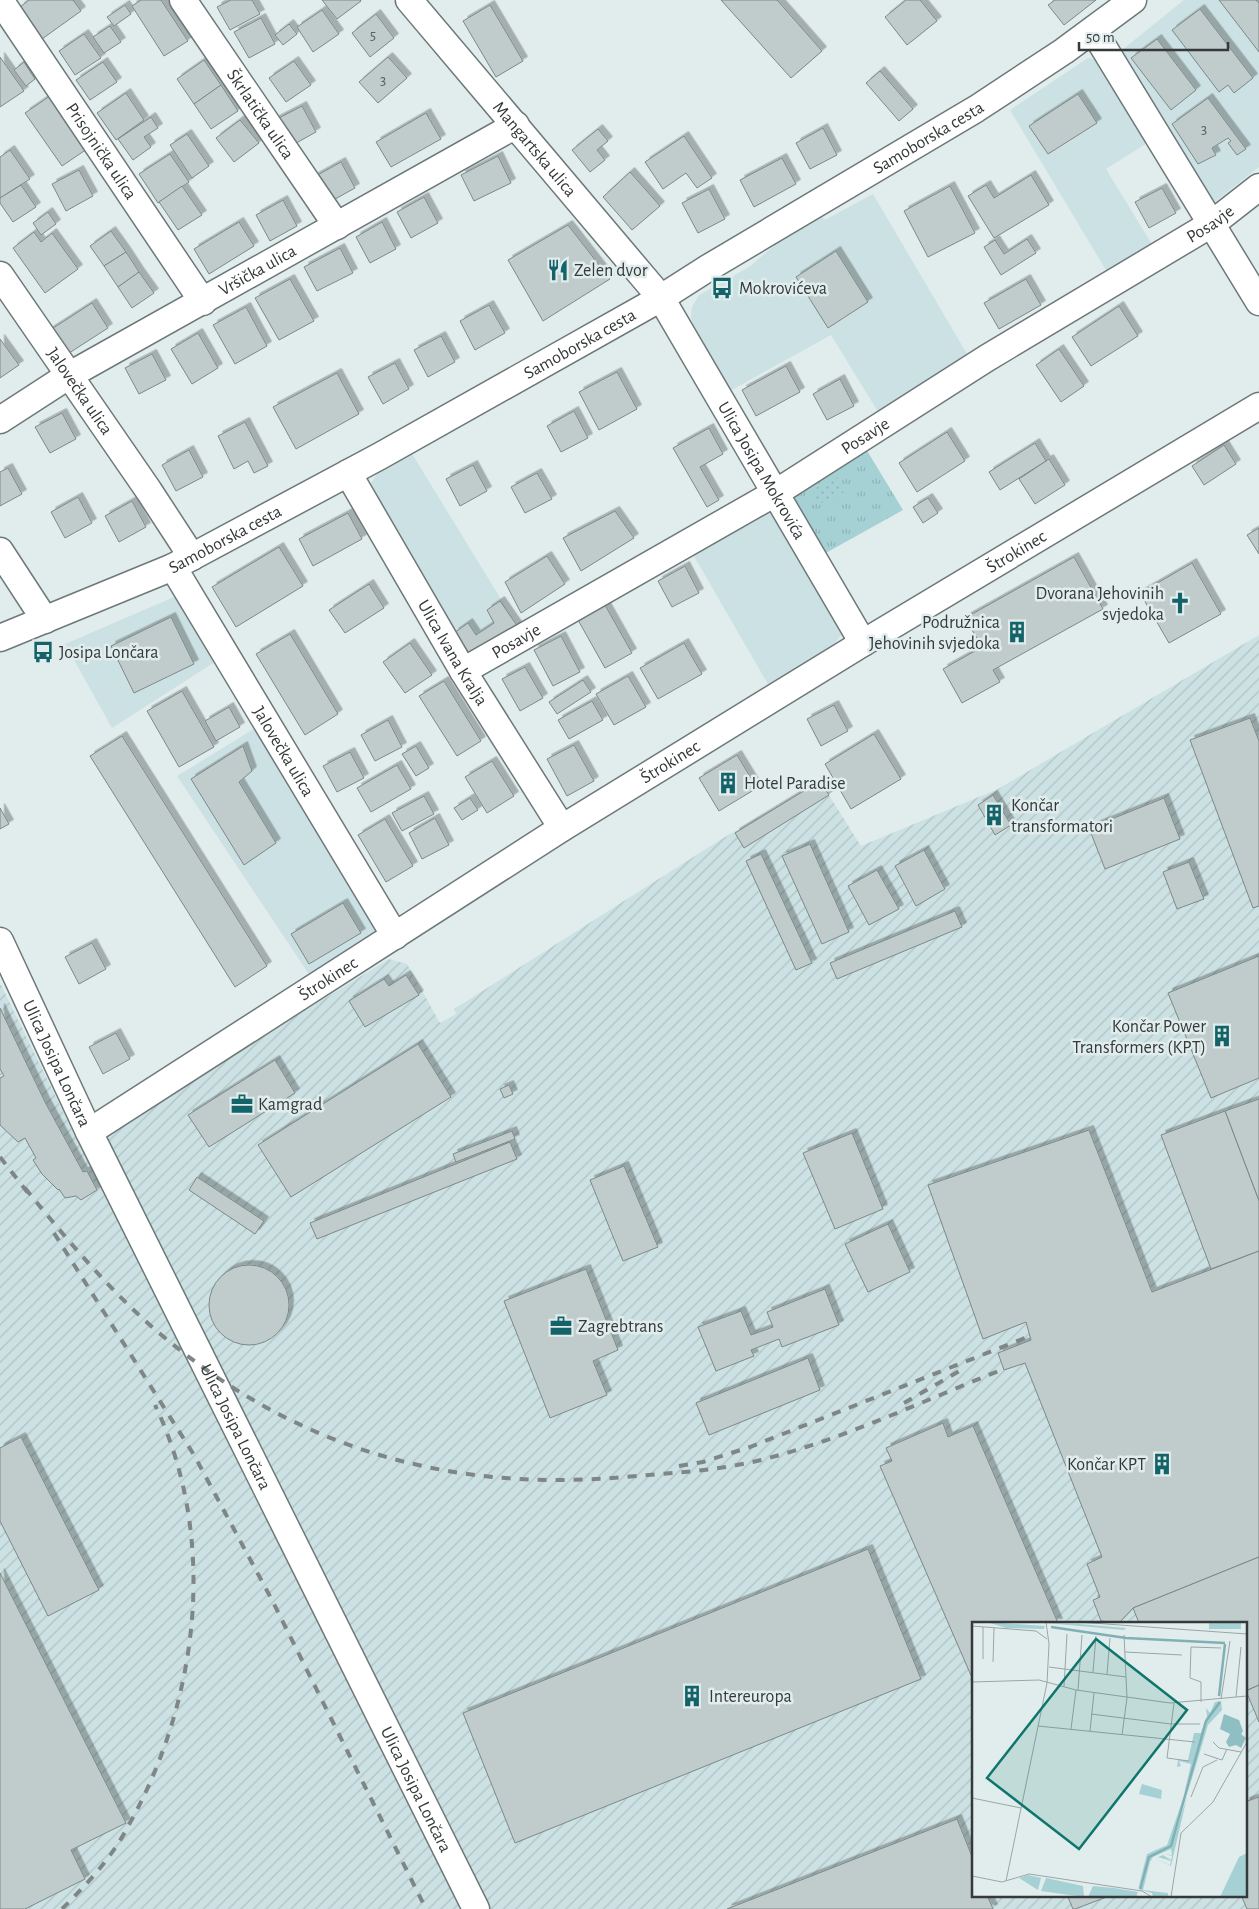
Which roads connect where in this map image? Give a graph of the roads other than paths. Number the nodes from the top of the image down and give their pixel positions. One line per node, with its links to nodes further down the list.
1 (0, 0): 12 (street, Prisojnička ulica)
2 (183, 0): 9 (street, Škrlatička ulica)
3 (409, 0): 6 (street, Mangartska ulica)
4 (1133, 0): 5 (street, Samoborska cesta)
5 (1093, 30): 8 (street); 11 (street, Samoborska cesta)
6 (516, 125): 9 (street, Vršička ulica); 11 (street, Mangartska ulica)
7 (1259, 187): 8 (street, Posavje)
8 (1213, 223): 13 (street); 18 (street, Posavje)
9 (337, 226): 12 (street, Vršička ulica)
10 (0, 275): 14 (street, Jalovečka ulica)
11 (661, 298): 17 (street, Samoborska cesta); 18 (street, Ulica Josipa Mokrovića)
12 (203, 302): 14 (street, Vršička ulica)
13 (1259, 302)
14 (68, 376): 16 (street, Vršička ulica); 20 (street, Jalovečka ulica)
15 (1259, 406): 23 (street, Štrokinec)
16 (0, 420)
17 (348, 473): 20 (street, Samoborska cesta); 24 (street, Ulica Ivana Kralja)
18 (777, 492): 23 (street, Ulica Josipa Mokrovića); 24 (street, Posavje)
19 (0, 551): 21 (street)
20 (183, 562): 21 (street, Samoborska cesta); 26 (street, Jalovečka ulica)
21 (45, 620): 22 (street, Samoborska cesta)
22 (0, 638)
23 (863, 642): 25 (street, Štrokinec)
24 (463, 671): 25 (street, Ulica Ivana Kralja)
25 (562, 828): 26 (street, Štrokinec)
26 (395, 936): 28 (street, Štrokinec)
27 (0, 942): 28 (street, Ulica Josipa Lončara)
28 (89, 1132): 29 (street, Ulica Josipa Lončara)
29 (476, 1909)

